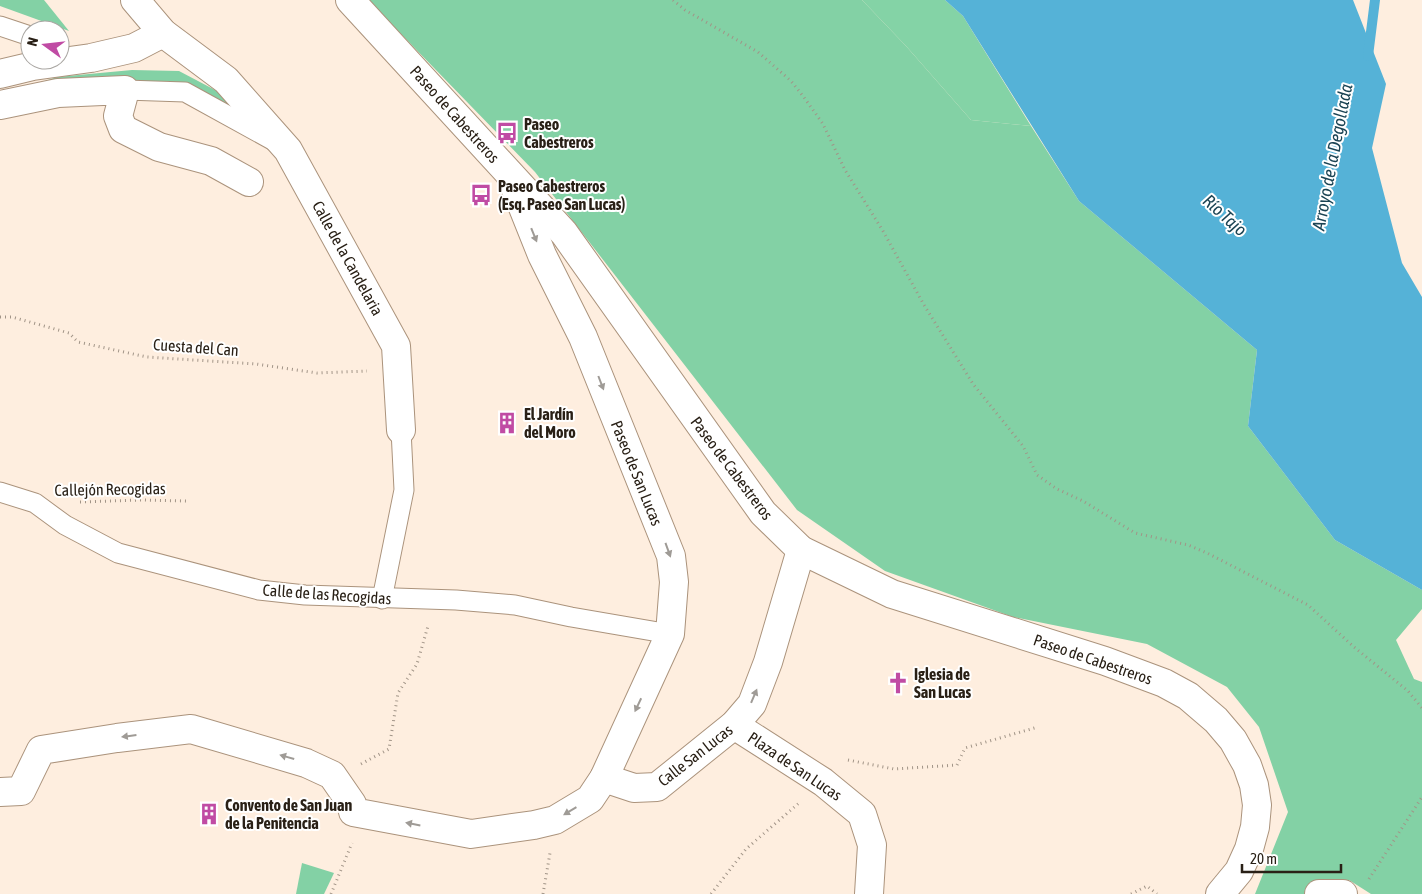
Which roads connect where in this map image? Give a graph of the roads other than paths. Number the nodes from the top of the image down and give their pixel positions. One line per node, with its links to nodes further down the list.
1 (136, 0): 5 (street, Calle de la Candelaria)
2 (350, 0): 12 (street, Paseo de Cabestreros)
3 (0, 26): 4 (lane)
4 (20, 33)
5 (163, 33): 7 (street); 11 (street, Calle de la Candelaria)
6 (70, 51): 7 (lane)
7 (91, 58): 8 (street)
8 (0, 74)
9 (125, 90): 10 (street); 11 (lane); 13 (street)
10 (0, 105)
11 (288, 150): 14 (street, Calle de la Candelaria)
12 (510, 174): 16 (street, Paseo de Cabestreros); 18 (street, Paseo de San Lucas, one-way to 18)
13 (248, 182)
14 (401, 430): 17 (lane)
15 (0, 492): 17 (lane, Calle de las Recogidas)
16 (801, 550): 19 (street, Calle San Lucas, one-way to 16); 24 (street, Paseo de Cabestreros)
17 (382, 599): 18 (lane, Calle de las Recogidas)
18 (670, 634): 20 (street, Paseo de San Lucas, one-way to 20)
19 (734, 726): 20 (street, Calle San Lucas); 23 (street, Plaza de San Lucas)
20 (604, 778): 21 (street, one-way to 21)
21 (0, 792)
22 (1354, 890): 25 (street)
23 (869, 894)
24 (1220, 894)
25 (1319, 894)

